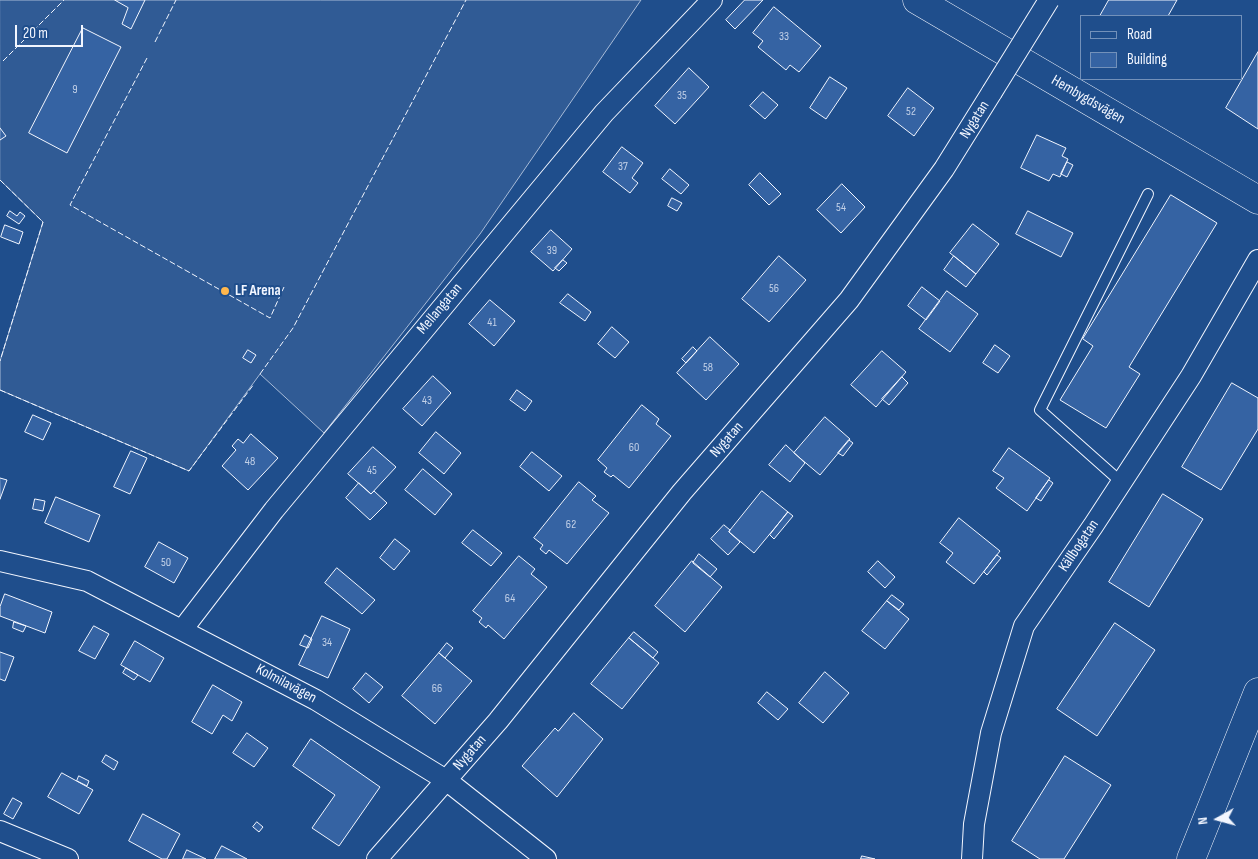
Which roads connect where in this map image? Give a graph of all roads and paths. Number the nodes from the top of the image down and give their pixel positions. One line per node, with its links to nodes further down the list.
1 (712, 0): 9 (street, Mellangatan)
2 (917, 0): 5 (main road, Hembygdsvägen)
3 (1049, 0): 11 (street, Nygatan, bridge)
4 (1148, 194): 7 (lane)
5 (1258, 200)
6 (1258, 260): 7 (street, Källbogatan)
7 (1121, 482): 16 (street, Källbogatan)
8 (0, 561): 9 (street, Kolmilavägen)
9 (182, 630): 11 (street, Kolmilavägen)
10 (1258, 692): 17 (main road)
11 (446, 780): 14 (street, Nygatan); 15 (street, Kolmilavägen)
12 (0, 831): 13 (street)
13 (68, 859)
14 (377, 859)
15 (546, 859)
16 (972, 859)
17 (1191, 859)

